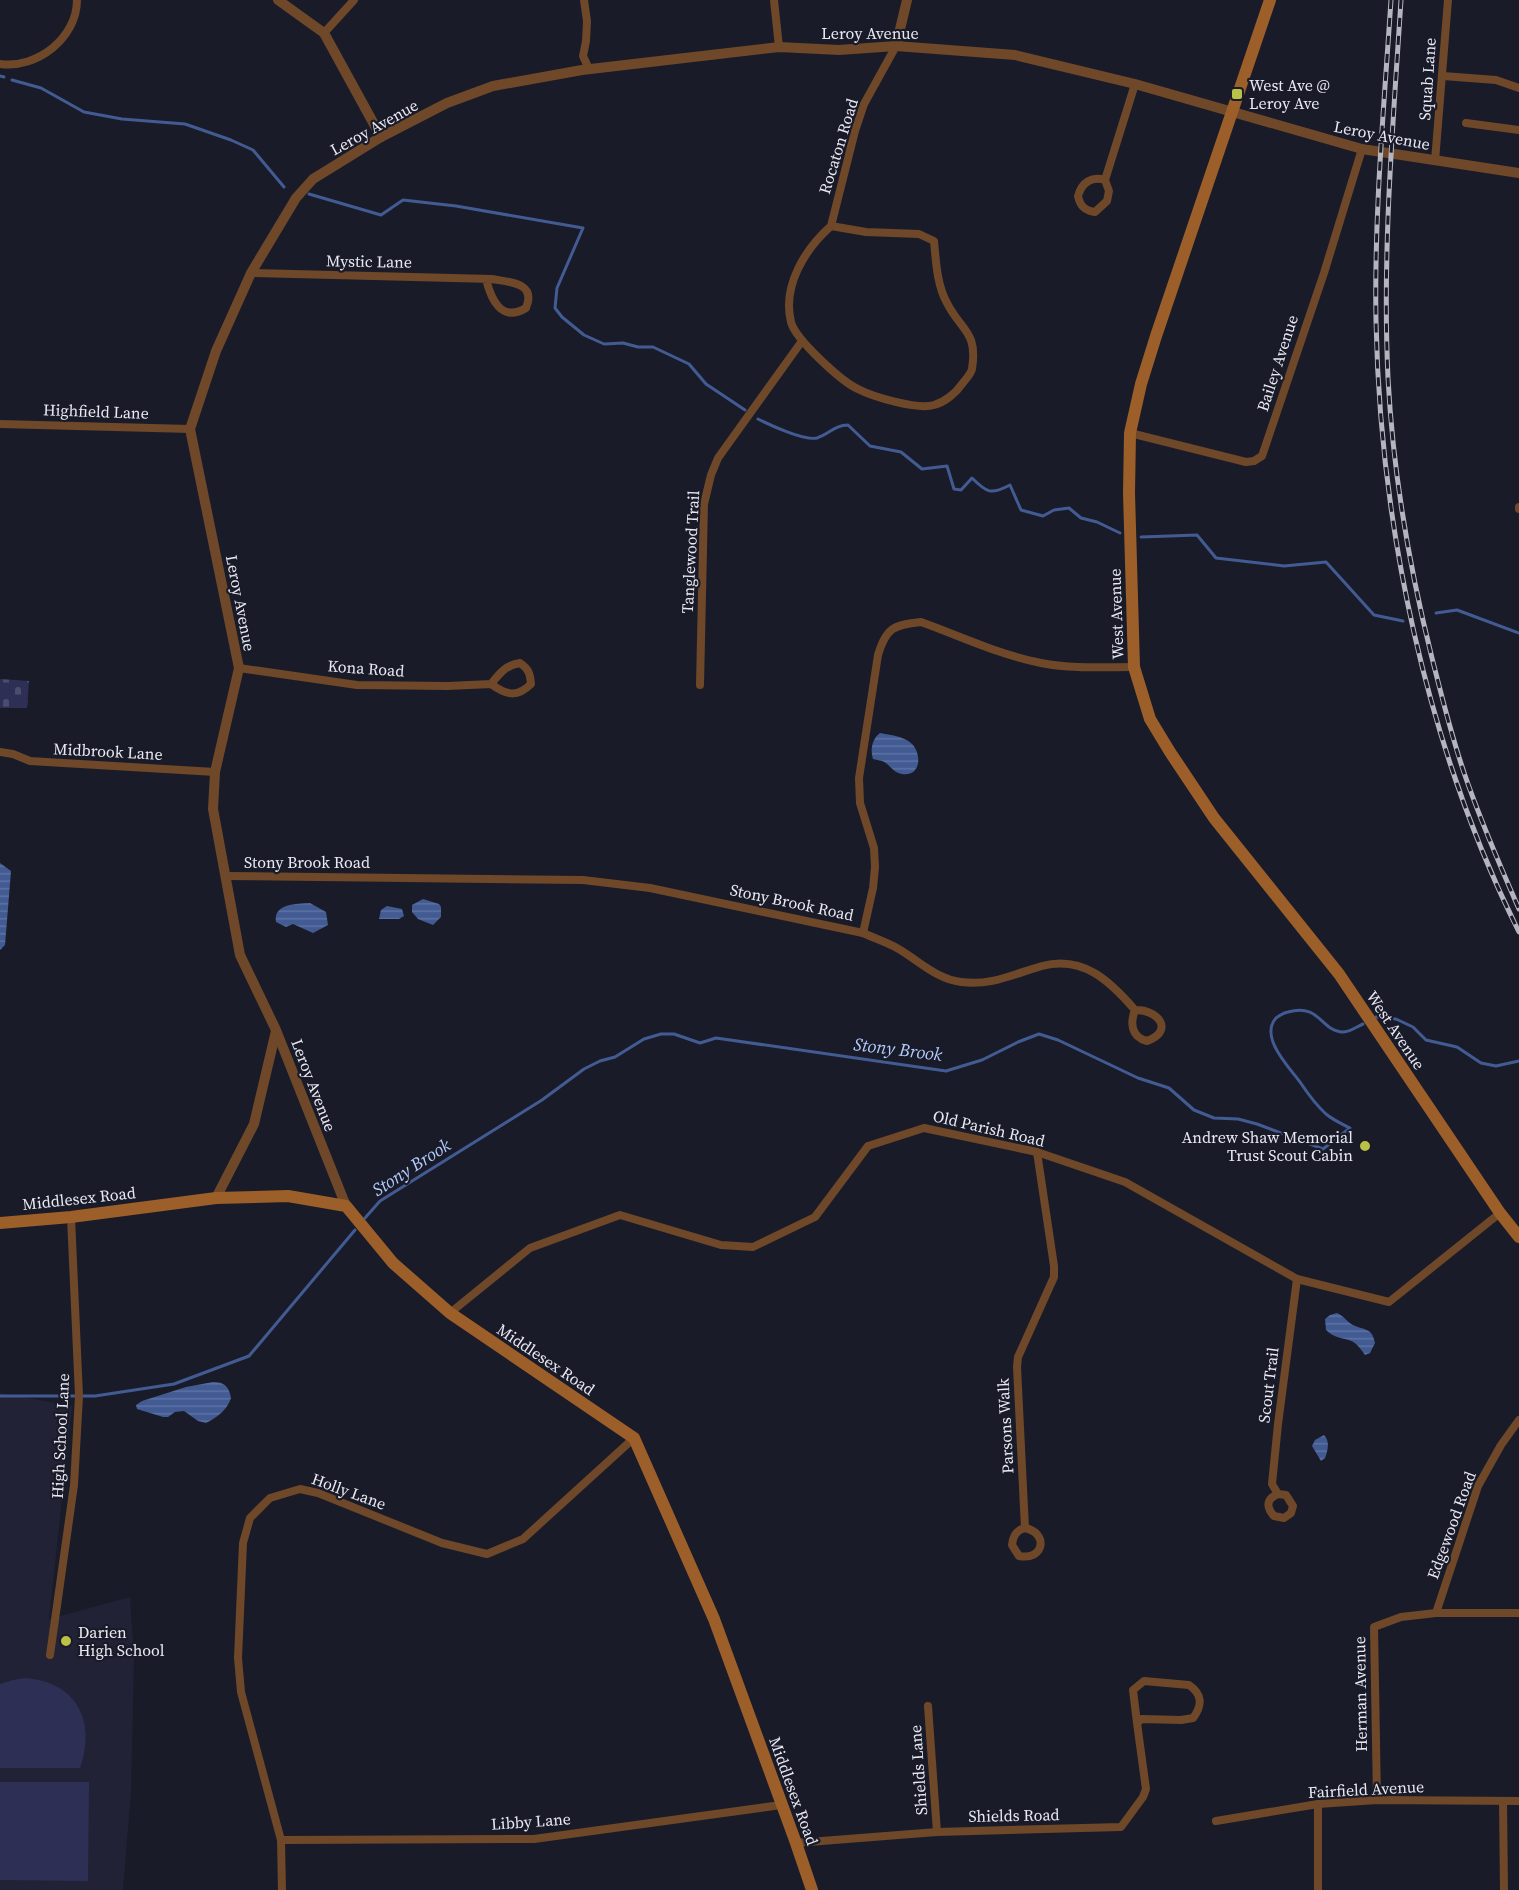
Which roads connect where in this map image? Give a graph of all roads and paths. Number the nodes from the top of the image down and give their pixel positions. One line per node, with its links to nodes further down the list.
1 (77, 0): 12 (street)
2 (278, 0): 9 (street)
3 (354, 0): 9 (street)
4 (584, 0): 13 (street)
5 (774, 0): 11 (street)
6 (907, 0): 10 (street)
7 (1270, 0): 17 (main road, West Avenue)
8 (1448, 0): 14 (street, Squab Lane)
9 (324, 33): 20 (street)
10 (896, 46): 11 (street, Leroy Avenue); 15 (street, Leroy Avenue); 25 (street, Rocaton Road)
11 (779, 47): 13 (street, Leroy Avenue)
12 (0, 64)
13 (590, 69): 20 (street, Leroy Avenue)
14 (1443, 75): 16 (street); 22 (street, Squab Lane)
15 (1135, 84): 17 (street, Leroy Avenue); 24 (street)
16 (1519, 88)
17 (1231, 111): 21 (street, Leroy Avenue); 31 (main road, West Avenue)
18 (1466, 123): 19 (street)
19 (1519, 130)
20 (381, 137): 26 (street, Leroy Avenue)
21 (1362, 150): 22 (street, Leroy Avenue); 31 (street, Bailey Avenue)
22 (1436, 161): 23 (street, Leroy Avenue)
23 (1519, 173)
24 (1105, 180)
25 (831, 226): 28 (street, Rocaton Road); 28 (street, Rocaton Road)
26 (251, 273): 27 (street, Mystic Lane); 30 (street, Leroy Avenue)
27 (486, 279): 27 (street, Mystic Lane)
28 (802, 341): 35 (street, Tanglewood Trail)
29 (0, 424): 30 (street, Highfield Lane)
30 (190, 429): 33 (street, Leroy Avenue)
31 (1130, 433): 32 (main road, West Avenue)
32 (1134, 667): 39 (street, Stony Brook Road); 45 (main road, West Avenue)
33 (239, 668): 34 (street, Kona Road); 37 (street, Leroy Avenue)
34 (491, 684): 34 (street, Kona Road)
35 (700, 686)
36 (0, 752): 37 (street, Midbrook Lane)
37 (215, 772): 38 (street, Leroy Avenue)
38 (226, 876): 39 (street, Stony Brook Road); 41 (street, Leroy Avenue)
39 (863, 933): 40 (street)
40 (1135, 1010)
41 (276, 1030): 43 (street); 44 (street, Leroy Avenue)
42 (1037, 1152): 49 (street, Old Parish Road); 50 (street, Old Parish Road); 54 (street, Parsons Walk)
43 (216, 1198): 44 (main road, Middlesex Road); 46 (main road, Middlesex Road)
44 (345, 1206): 50 (main road, Middlesex Road)
45 (1500, 1213): 48 (main road, West Avenue); 49 (street, Old Parish Road)
46 (71, 1217): 47 (main road, Middlesex Road); 57 (street, High School Lane)
47 (0, 1223)
48 (1519, 1237)
49 (1297, 1279): 53 (street, Scout Trail)
50 (450, 1313): 52 (main road, Middlesex Road)
51 (1519, 1420): 55 (street, Edgewood Road)
52 (634, 1438): 64 (main road, Middlesex Road); 67 (street, Holly Lane)
53 (1278, 1494)
54 (1025, 1528)
55 (1436, 1613): 56 (street, Herman Avenue); 60 (street, Herman Avenue)
56 (1519, 1613)
57 (50, 1655)
58 (928, 1706): 66 (street, Shields Lane)
59 (1137, 1723): 59 (street, Shields Road); 66 (street, Shields Road)
60 (1377, 1800): 62 (street, Fairfield Avenue); 63 (street, Fairfield Avenue)
61 (1519, 1801): 62 (street, Fairfield Avenue)
62 (1503, 1802): 72 (street)
63 (1318, 1804): 65 (street, Fairfield Avenue); 71 (street)
64 (781, 1805): 67 (street, Libby Lane); 68 (main road, Middlesex Road)
65 (1216, 1821)
66 (937, 1832): 68 (street, Shields Road)
67 (281, 1840): 69 (street, Holly Lane)
68 (796, 1842): 70 (main road, Middlesex Road)
69 (282, 1890)
70 (812, 1890)
71 (1318, 1890)
72 (1504, 1890)

